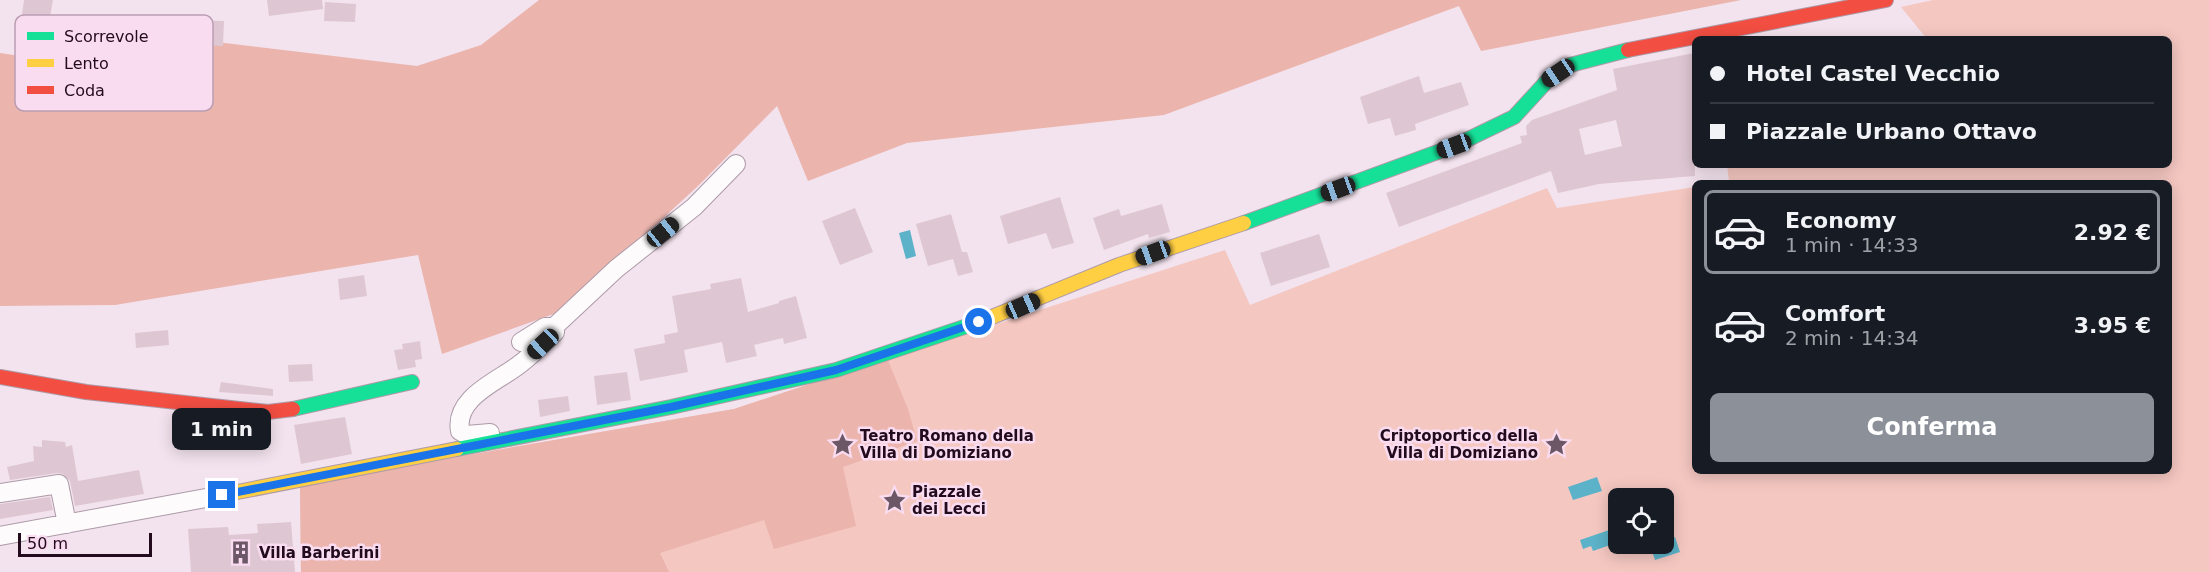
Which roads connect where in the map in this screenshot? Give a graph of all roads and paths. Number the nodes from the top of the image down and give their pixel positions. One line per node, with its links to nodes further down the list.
1 (1886, 0): 2 (street)
2 (1702, 36)
3 (1692, 38): 9 (street)
4 (736, 164): 5 (street)
5 (554, 327): 6 (street); 9 (street)
6 (521, 342)
7 (0, 377): 8 (street)
8 (412, 382)
9 (510, 438): 11 (street)
10 (0, 493): 12 (street)
11 (222, 495): 12 (street)
12 (67, 524): 13 (street)
13 (0, 536)

